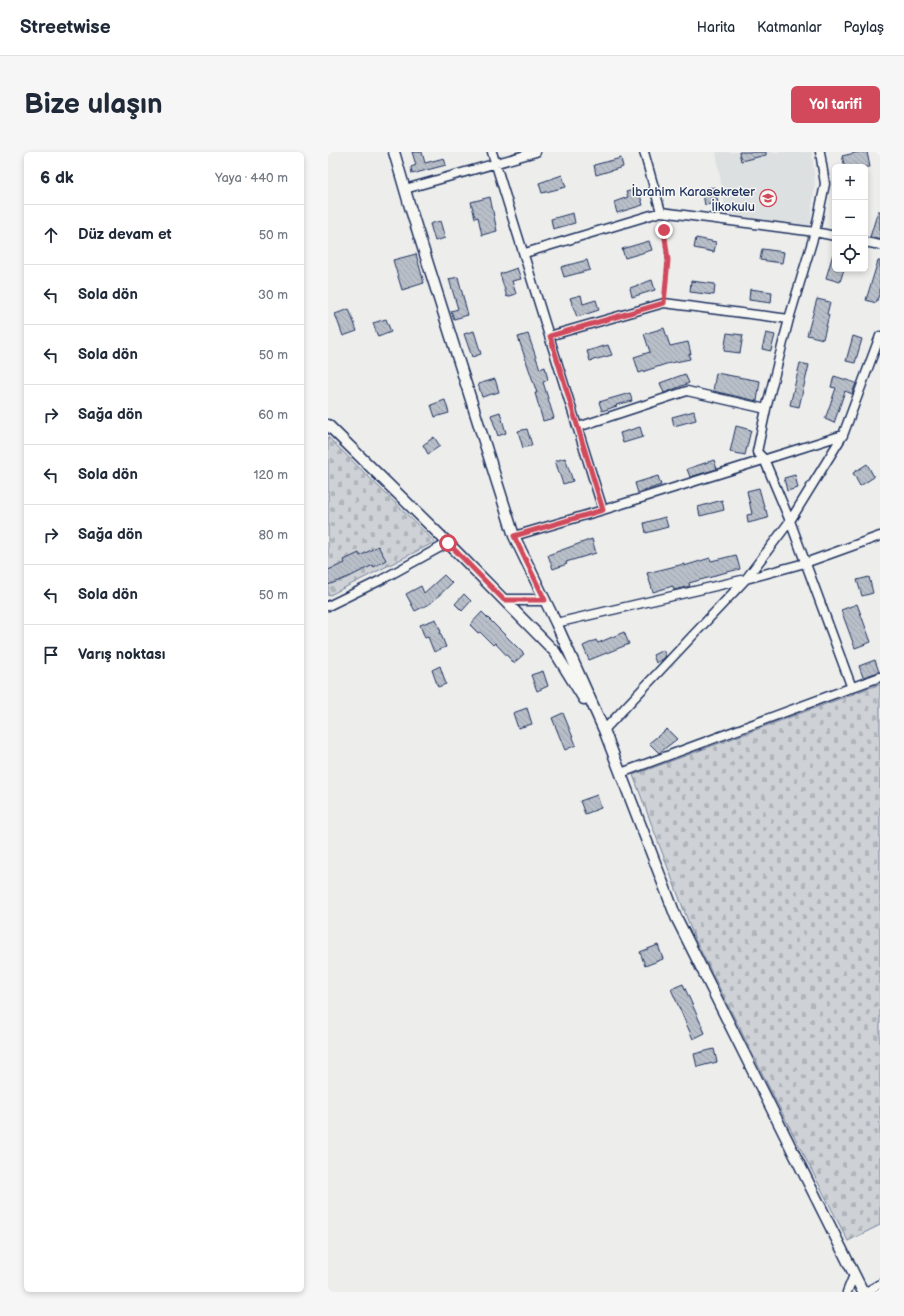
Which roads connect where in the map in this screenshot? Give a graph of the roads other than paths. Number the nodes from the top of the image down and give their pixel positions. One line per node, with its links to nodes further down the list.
1 (394, 152): 7 (street)
2 (492, 152): 6 (street)
3 (536, 152): 6 (street)
4 (644, 152): 8 (street)
5 (820, 152): 9 (street)
6 (496, 164): 7 (street); 13 (street)
7 (405, 189): 24 (street)
8 (661, 212): 9 (street); 13 (street)
9 (815, 232): 10 (street); 14 (street)
10 (832, 235)
11 (868, 243): 12 (street)
12 (880, 245)
13 (525, 253): 15 (street)
14 (789, 319): 15 (street); 17 (street)
15 (550, 336): 19 (street)
16 (880, 336): 20 (street)
17 (766, 409): 19 (street); 21 (street)
18 (328, 425): 26 (street)
19 (578, 427): 22 (street)
20 (843, 435): 21 (street); 23 (street)
21 (764, 459): 22 (street); 23 (street)
22 (603, 510): 24 (street)
23 (790, 521): 27 (street); 28 (street)
24 (514, 536): 30 (street)
25 (880, 536): 27 (street)
26 (448, 543): 29 (street); 31 (street)
27 (805, 563): 28 (street); 34 (street)
28 (746, 579): 32 (street); 35 (street)
29 (504, 600): 30 (street); 35 (street)
30 (545, 600): 32 (street)
31 (328, 606)
32 (556, 623): 35 (street)
33 (880, 677): 34 (street)
34 (852, 688): 36 (street)
35 (604, 730): 36 (street)
36 (622, 773): 37 (street)
37 (854, 1275): 39 (street); 40 (street)
38 (880, 1284): 40 (street)
39 (847, 1292)
40 (864, 1292)

